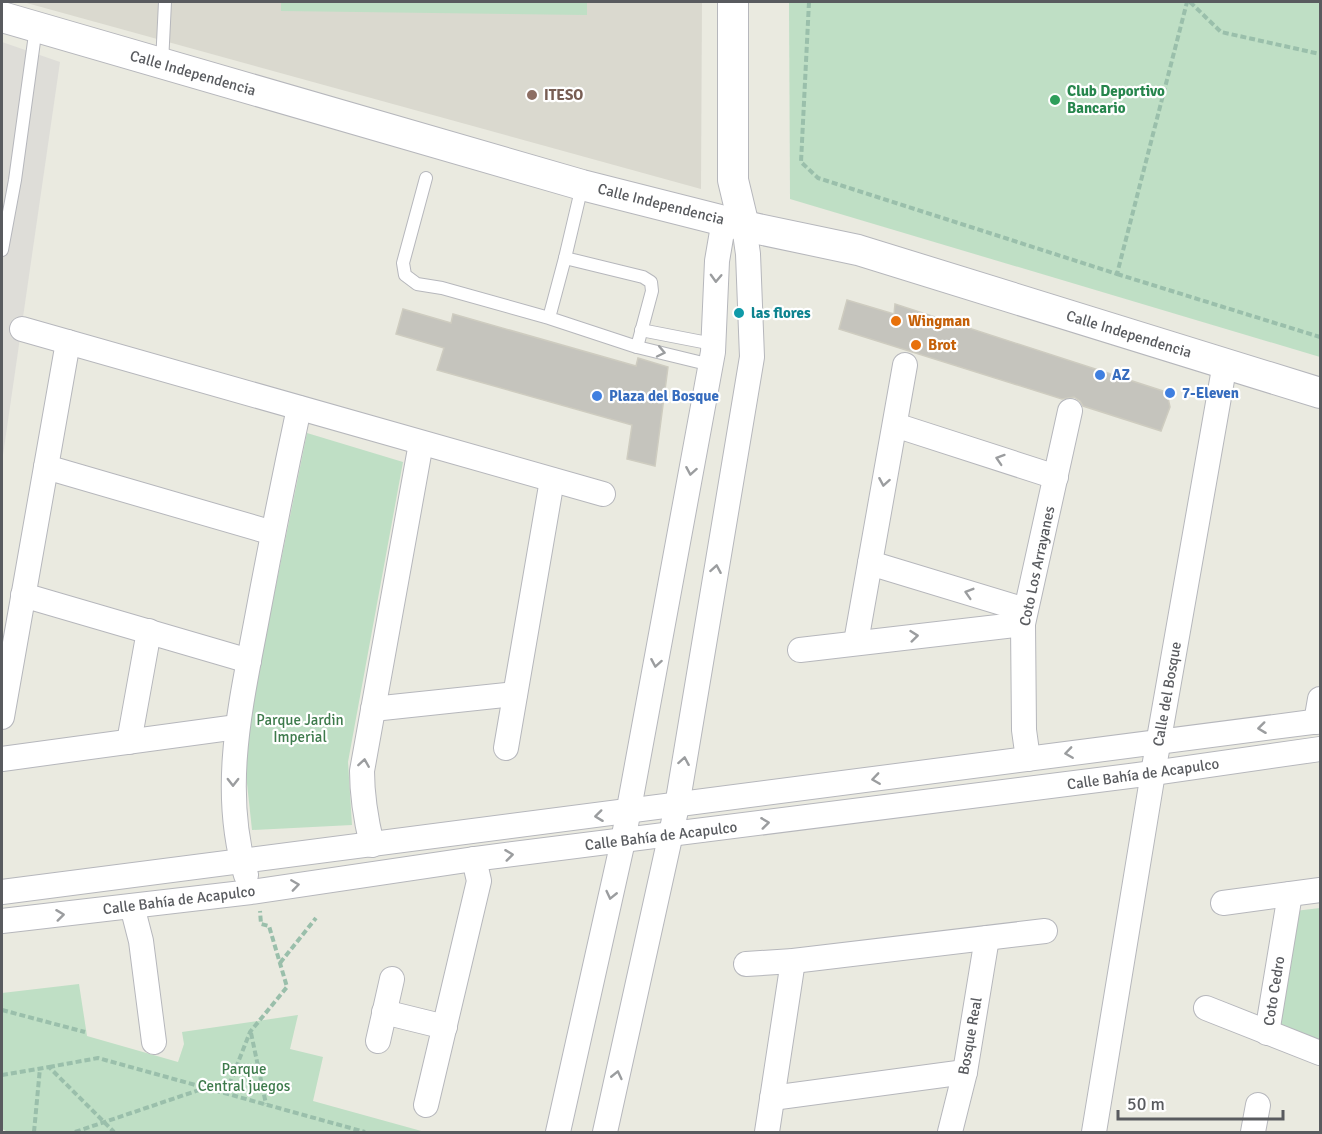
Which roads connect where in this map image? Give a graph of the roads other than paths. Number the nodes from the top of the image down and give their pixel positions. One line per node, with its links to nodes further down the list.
1 (165, 2): 5 (lane)
2 (733, 2): 8 (street)
3 (2, 17): 4 (street, Calle Independencia)
4 (36, 27): 5 (street, Calle Independencia); 9 (lane)
5 (162, 64): 7 (street, Calle Independencia)
6 (426, 178): 11 (lane)
7 (582, 185): 8 (street, Calle Independencia); 10 (lane)
8 (734, 223): 16 (street, one-way to 16); 17 (street); 18 (street, Calle Independencia)
9 (2, 250)
10 (565, 258): 11 (lane); 13 (lane)
11 (549, 318): 15 (lane)
12 (22, 329): 14 (street)
13 (641, 330): 15 (lane); 16 (lane)
14 (68, 342): 21 (street); 25 (street)
15 (637, 347): 16 (lane, one-way to 16)
16 (712, 354): 17 (street); 50 (street, one-way to 50)
17 (752, 357): 49 (street, one-way to 17)
18 (1225, 363): 20 (street, Calle Independencia); 42 (street, Calle del Bosque)
19 (905, 365): 23 (street)
20 (1320, 393)
21 (299, 408): 24 (street); 29 (street)
22 (1070, 411): 26 (street, Coto Los Arrayanes)
23 (894, 425): 26 (street, one-way to 23); 30 (street, one-way to 30)
24 (421, 442): 27 (street); 38 (street)
25 (46, 467): 29 (street); 31 (street)
26 (1056, 477): 32 (street, Coto Los Arrayanes)
27 (552, 480): 28 (street); 37 (street)
28 (603, 494)
29 (273, 533): 36 (street)
30 (870, 563): 32 (street, one-way to 30); 34 (street)
31 (23, 594): 33 (street); 40 (street)
32 (1024, 617): 34 (street, one-way to 32); 47 (street, Coto Los Arrayanes)
33 (149, 632): 36 (street); 43 (street)
34 (856, 642): 35 (street)
35 (800, 650)
36 (249, 661): 41 (street)
37 (515, 694): 38 (street); 44 (street)
38 (373, 709): 53 (street, one-way to 38)
39 (1319, 714): 42 (street, Calle Bahía de Acapulco, one-way to 42)
40 (2, 717)
41 (237, 727): 43 (street); 55 (street, one-way to 55)
42 (1159, 741): 47 (street, Calle Bahía de Acapulco, one-way to 47); 48 (street, Calle del Bosque)
43 (129, 742): 46 (street)
44 (506, 748)
45 (1320, 750): 48 (street, Calle Bahía de Acapulco)
46 (2, 759)
47 (1028, 759): 49 (street, Calle Bahía de Acapulco, one-way to 49)
48 (1154, 773): 51 (street, Calle Bahía de Acapulco, one-way to 48); 83 (street, Calle del Bosque)
49 (677, 806): 50 (street, Calle Bahía de Acapulco); 51 (street)
50 (629, 812): 52 (street); 53 (street, Calle Bahía de Acapulco, one-way to 53)
51 (671, 834): 52 (street, Calle Bahía de Acapulco); 80 (street, one-way to 51)
52 (624, 841): 54 (street, Calle Bahía de Acapulco, one-way to 52); 79 (street, one-way to 79)
53 (372, 845): 55 (street, Calle Bahía de Acapulco)
54 (474, 859): 57 (street, Calle Bahía de Acapulco, one-way to 54); 70 (street)
55 (242, 861): 57 (street); 58 (street, Calle Bahía de Acapulco)
56 (1320, 890): 59 (street)
57 (251, 891): 61 (street, Calle Bahía de Acapulco)
58 (2, 892)
59 (1290, 894): 60 (street); 71 (street, Coto Cedro)
60 (1223, 903)
61 (132, 906): 62 (street, Calle Bahía de Acapulco, one-way to 61); 73 (street)
62 (2, 921)
63 (1045, 931): 64 (street)
64 (987, 938): 65 (street); 75 (street, Bosque Real)
65 (793, 962): 66 (street); 76 (street)
66 (746, 964)
67 (392, 979): 69 (street)
68 (1206, 1008): 71 (street)
69 (384, 1012): 70 (street); 72 (street)
70 (444, 1027): 77 (street)
71 (1267, 1033): 74 (street, Coto Cedro)
72 (378, 1041)
73 (154, 1042)
74 (1320, 1053)
75 (965, 1072): 76 (street); 82 (street, Bosque Real)
76 (772, 1098): 81 (street)
77 (426, 1105)
78 (1258, 1105): 84 (street)
79 (558, 1132)
80 (605, 1132)
81 (767, 1132)
82 (950, 1132)
83 (1094, 1132)
84 (1253, 1132)

